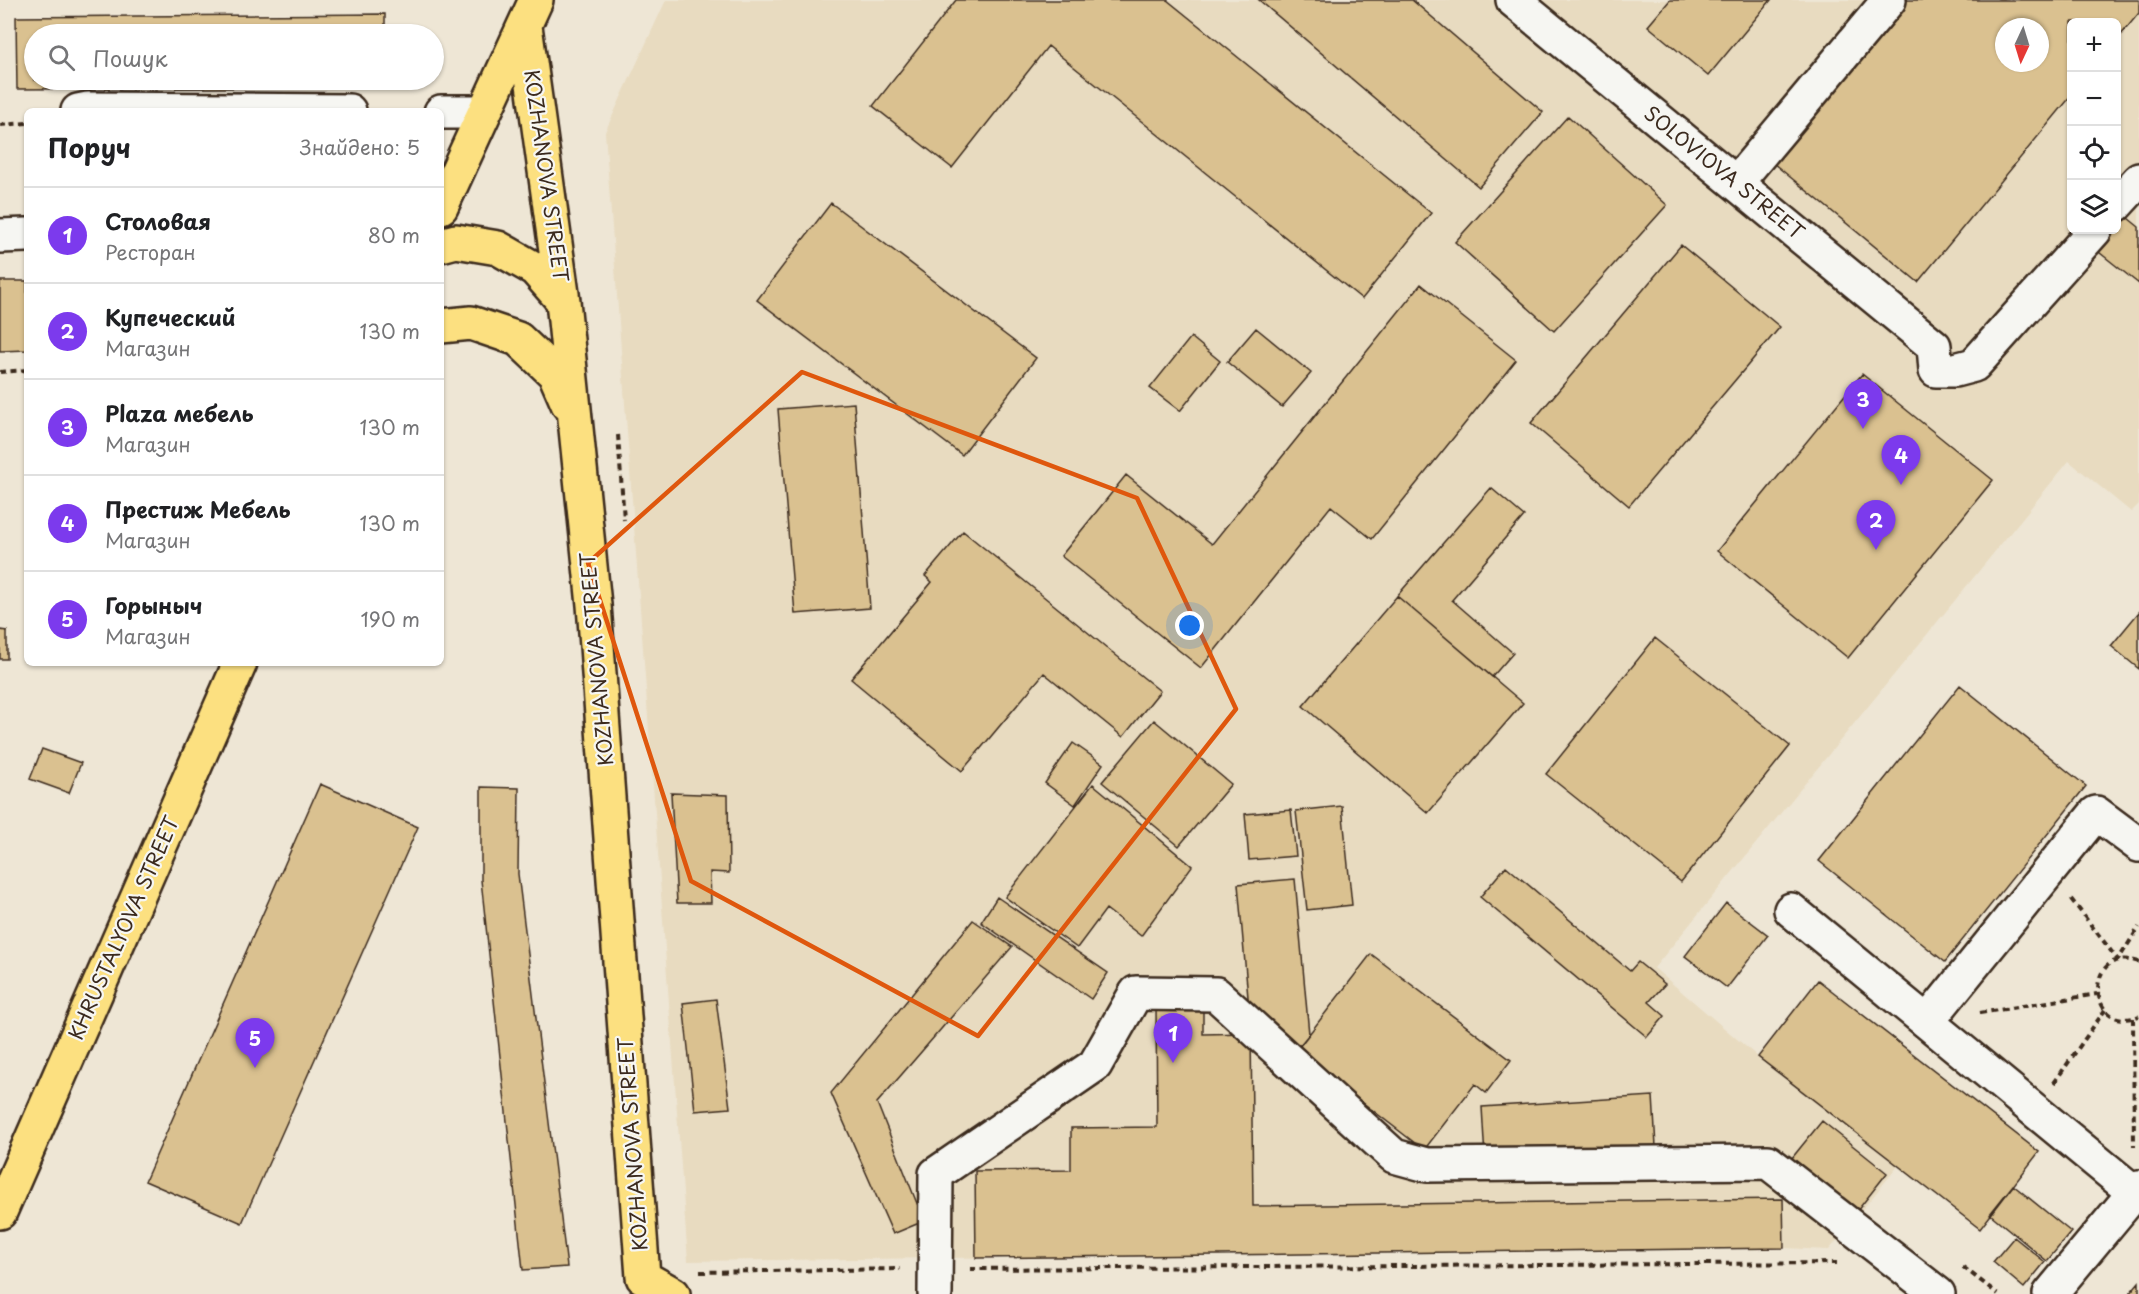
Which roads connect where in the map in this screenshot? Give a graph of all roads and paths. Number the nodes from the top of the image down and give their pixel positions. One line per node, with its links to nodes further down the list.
1 (1513, 0): 9 (street, SOLOVIOVA STREET)
2 (1889, 0): 9 (street)
3 (530, 13): 5 (main road); 16 (main road, KOZHANOVA STREET)
4 (444, 112): 5 (street)
5 (484, 112): 10 (main road)
6 (24, 123): 7 (path)
7 (0, 125)
8 (2139, 180): 11 (street)
9 (1736, 183): 12 (street, SOLOVIOVA STREET)
10 (444, 200)
11 (2121, 200)
12 (2091, 234)
13 (24, 235): 14 (street)
14 (0, 236)
15 (444, 244): 16 (main road)
16 (563, 301): 20 (main road, KOZHANOVA STREET)
17 (444, 326): 20 (main road)
18 (24, 370): 19 (path)
19 (0, 372)
20 (574, 420): 36 (main road, KOZHANOVA STREET)
21 (239, 666): 35 (main road, KHRUSTALYOVA STREET)
22 (2139, 845): 23 (street)
23 (2050, 871): 26 (path); 32 (street)
24 (1791, 910): 32 (street)
25 (2139, 927): 26 (path)
26 (2118, 960): 27 (path); 28 (path)
27 (2139, 962)
28 (2097, 994): 29 (path); 32 (path)
29 (2105, 1010): 31 (path); 33 (path)
30 (2139, 1016): 31 (path)
31 (2133, 1018): 34 (path)
32 (1928, 1022): 33 (street)
33 (2035, 1111): 34 (street)
34 (2137, 1190): 40 (street)
35 (3, 1202)
36 (644, 1286): 37 (main road)
37 (673, 1294)
38 (935, 1294): 39 (street)
39 (1938, 1294)
40 (2050, 1294)

